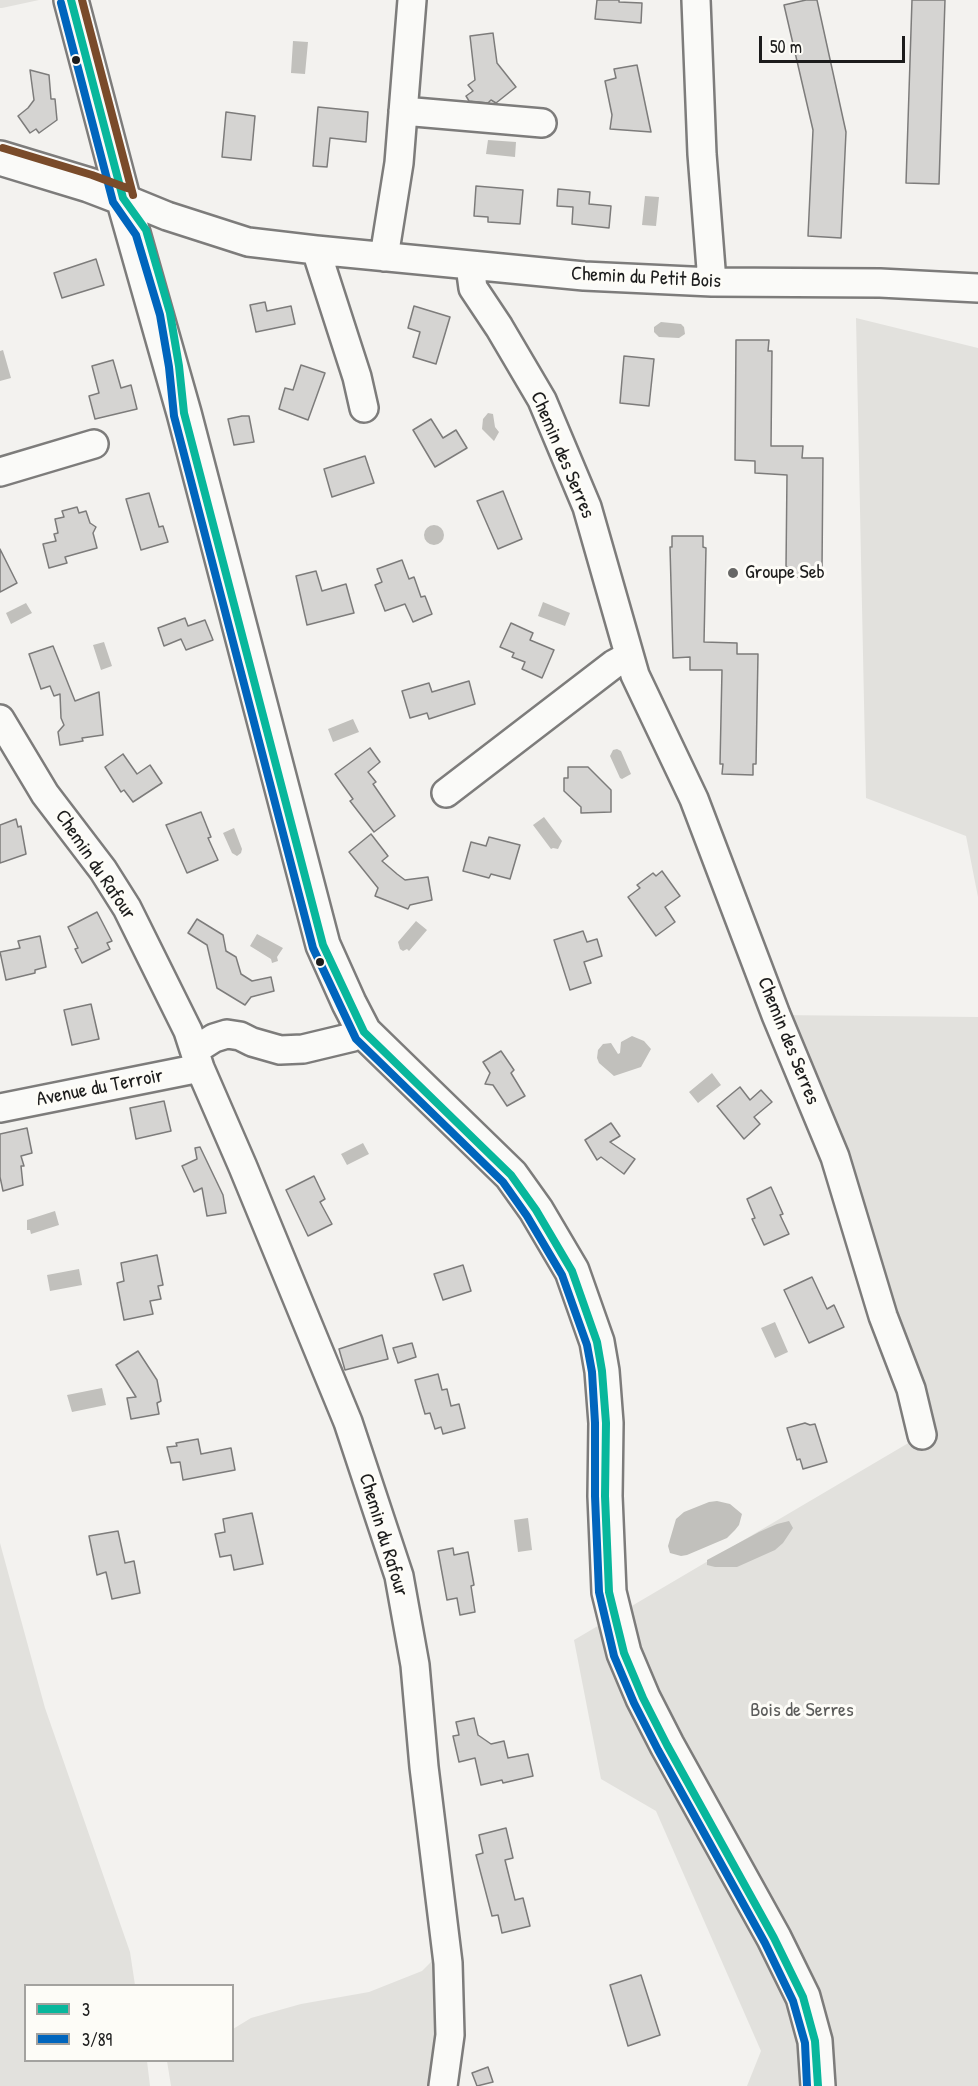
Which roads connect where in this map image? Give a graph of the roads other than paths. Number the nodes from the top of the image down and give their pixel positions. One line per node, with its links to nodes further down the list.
1 (71, 0): 7 (main road)
2 (412, 0): 4 (street)
3 (696, 0): 11 (street)
4 (403, 111): 5 (street); 9 (street)
5 (542, 123)
6 (0, 158): 7 (main road)
7 (123, 198): 8 (street, Chemin du Petit Bois); 19 (main road)
8 (316, 250): 9 (street, Chemin du Petit Bois); 13 (street)
9 (384, 257): 10 (street, Chemin du Petit Bois)
10 (470, 266): 11 (street, Chemin du Petit Bois); 16 (street, Chemin des Serres)
11 (712, 282): 12 (street, Chemin du Petit Bois)
12 (978, 288)
13 (364, 408)
14 (94, 444): 15 (street)
15 (0, 472)
16 (629, 656): 18 (street); 22 (street, Chemin des Serres)
17 (0, 719): 20 (street, Chemin du Rafour)
18 (446, 793)
19 (364, 1032): 20 (street); 24 (main road)
20 (198, 1059): 21 (street, Avenue du Terroir); 23 (street, Chemin du Rafour)
21 (0, 1108)
22 (922, 1435)
23 (443, 2086)
24 (818, 2086)

